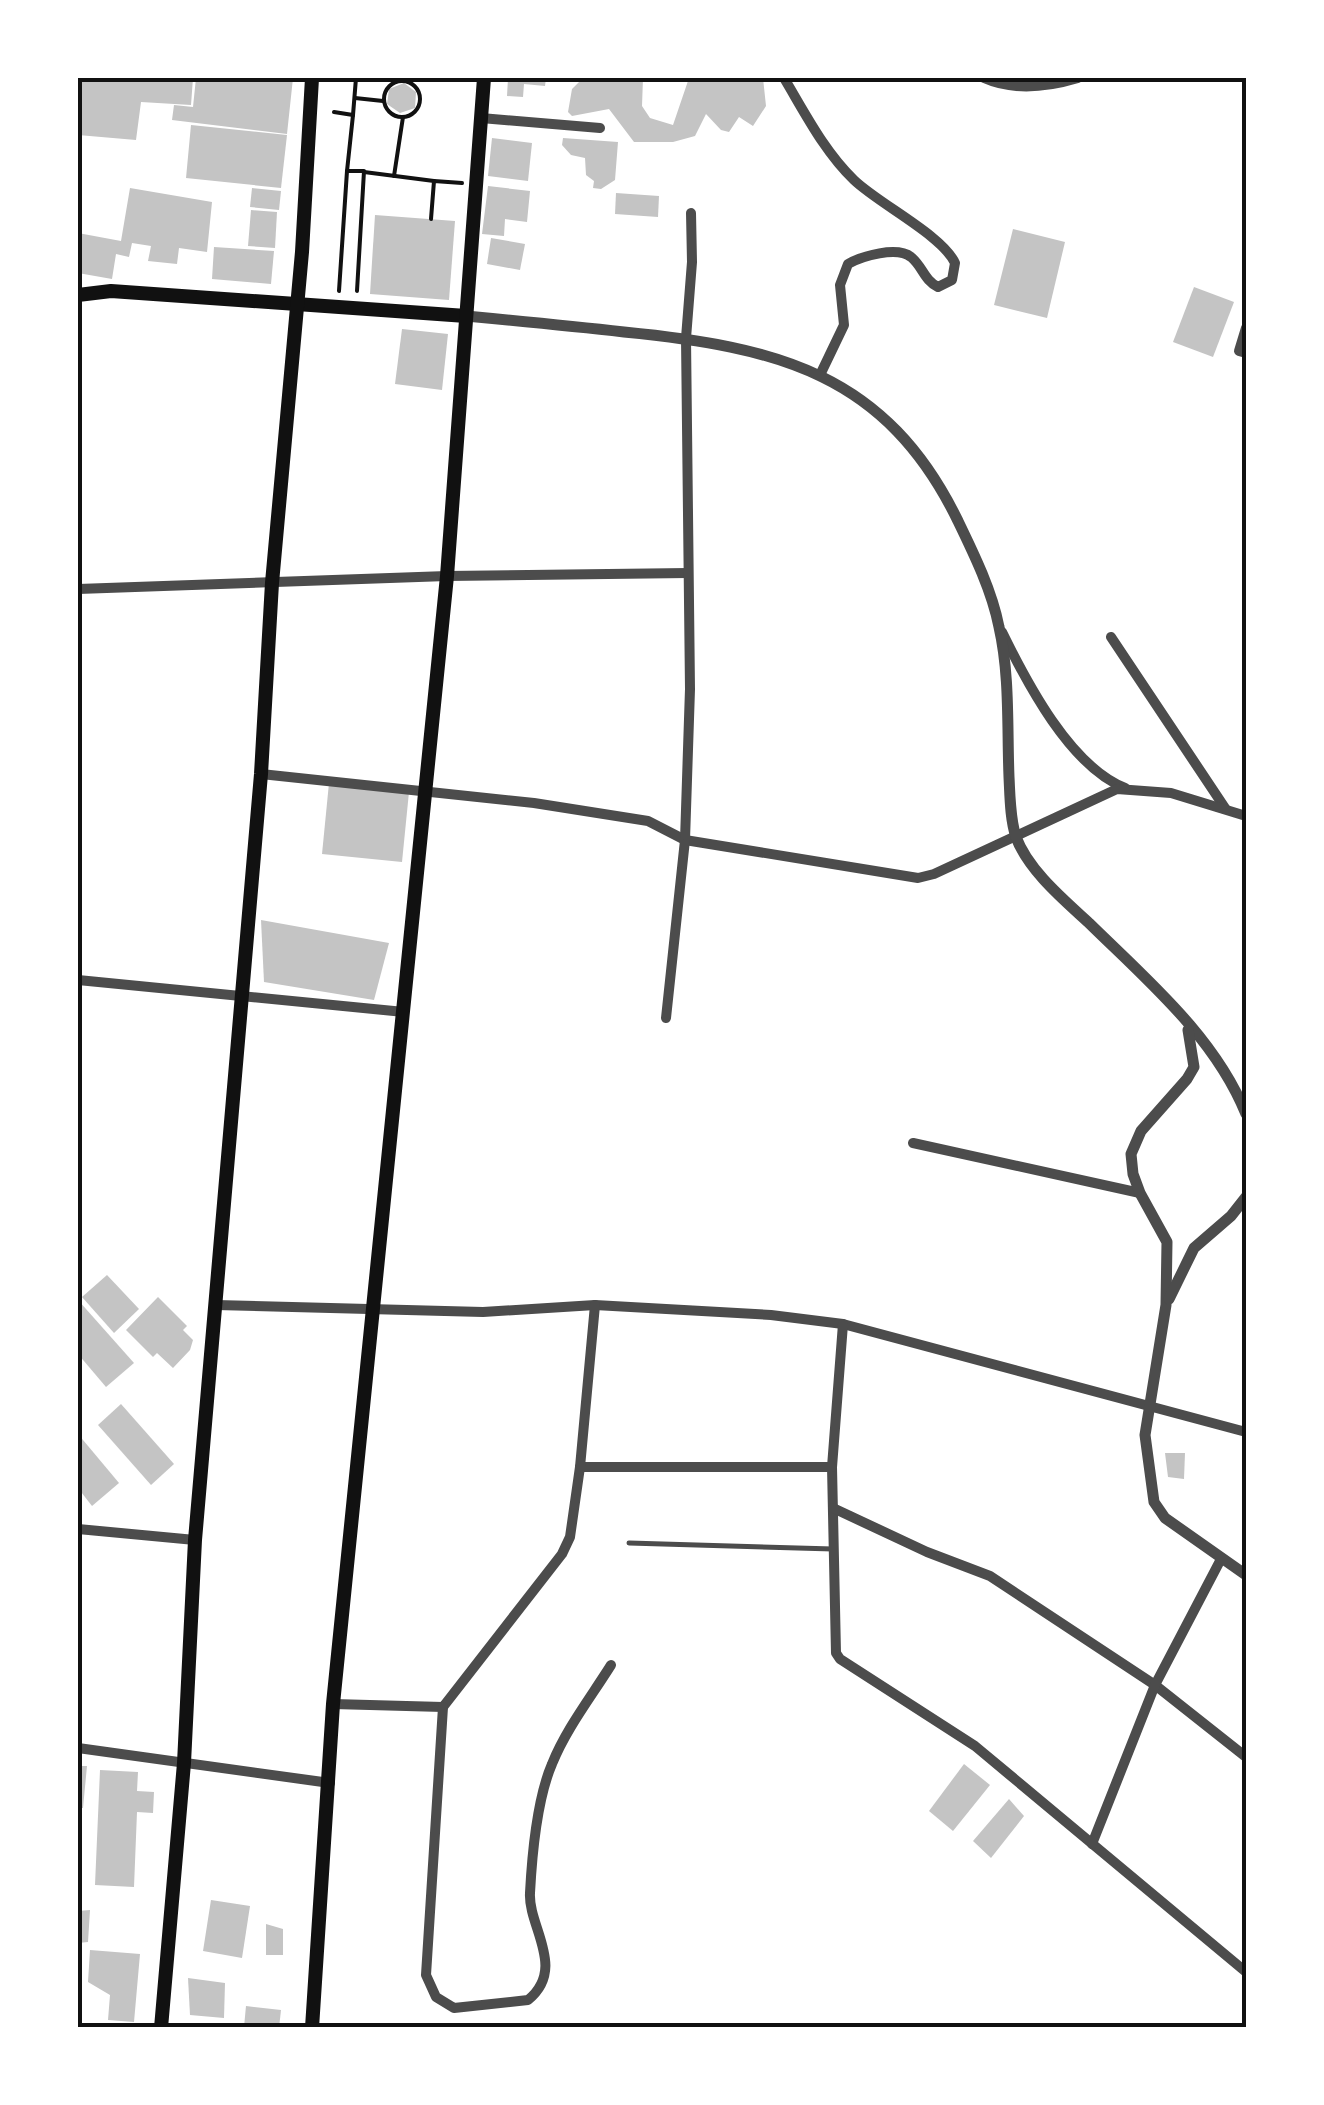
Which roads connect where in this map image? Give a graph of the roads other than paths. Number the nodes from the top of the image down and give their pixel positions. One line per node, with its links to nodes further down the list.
1 (312, 78): 10 (main road)
2 (484, 78): 6 (main road)
3 (784, 78): 15 (street)
4 (984, 78): 5 (street)
5 (1078, 78)
6 (481, 118): 7 (street); 11 (main road)
7 (600, 128)
8 (691, 213): 13 (street)
9 (78, 294): 10 (main road)
10 (297, 306): 11 (main road); 18 (main road)
11 (466, 316): 13 (street); 17 (main road)
12 (1246, 328): 14 (street)
13 (686, 338): 15 (street); 16 (street)
14 (1246, 353)
15 (820, 374): 20 (street)
16 (688, 573): 17 (street); 28 (street)
17 (447, 576): 18 (street); 24 (main road)
18 (272, 583): 19 (street); 22 (main road)
19 (78, 589)
20 (999, 625): 23 (street); 27 (street)
21 (1112, 637): 25 (street)
22 (261, 774): 24 (street); 30 (main road)
23 (1126, 788): 25 (street); 27 (street)
24 (423, 791): 28 (street); 31 (main road)
25 (1226, 808): 26 (street)
26 (1246, 816)
27 (1016, 837): 28 (street); 33 (street)
28 (685, 840): 32 (street)
29 (78, 980): 30 (street)
30 (243, 996): 31 (street); 38 (main road)
31 (404, 1012): 41 (main road)
32 (666, 1018)
33 (1188, 1026): 34 (street); 36 (street)
34 (1246, 1114)
35 (913, 1143): 36 (street)
36 (1140, 1193): 40 (street)
37 (1246, 1197): 40 (street)
38 (216, 1305): 41 (street); 49 (main road)
39 (595, 1305): 41 (street); 42 (street); 45 (street)
40 (1166, 1305): 43 (street)
41 (372, 1310): 56 (main road)
42 (843, 1324): 43 (street); 46 (street)
43 (1147, 1406): 44 (street); 52 (street)
44 (1246, 1432)
45 (580, 1467): 46 (street); 57 (street)
46 (832, 1468): 47 (street)
47 (833, 1508): 51 (street); 55 (street)
48 (78, 1530): 49 (street)
49 (196, 1540): 60 (main road)
50 (629, 1543): 51 (lane)
51 (833, 1550): 62 (street)
52 (1221, 1559): 53 (street); 55 (street)
53 (1246, 1575)
54 (612, 1666): 57 (street)
55 (1155, 1685): 59 (street); 62 (street)
56 (333, 1704): 57 (street); 61 (main road)
57 (443, 1708)
58 (78, 1748): 60 (street)
59 (1246, 1757)
60 (184, 1763): 61 (street); 64 (main road)
61 (330, 1783): 65 (main road)
62 (1092, 1844): 63 (street)
63 (1246, 1972)
64 (161, 2028)
65 (312, 2028)

